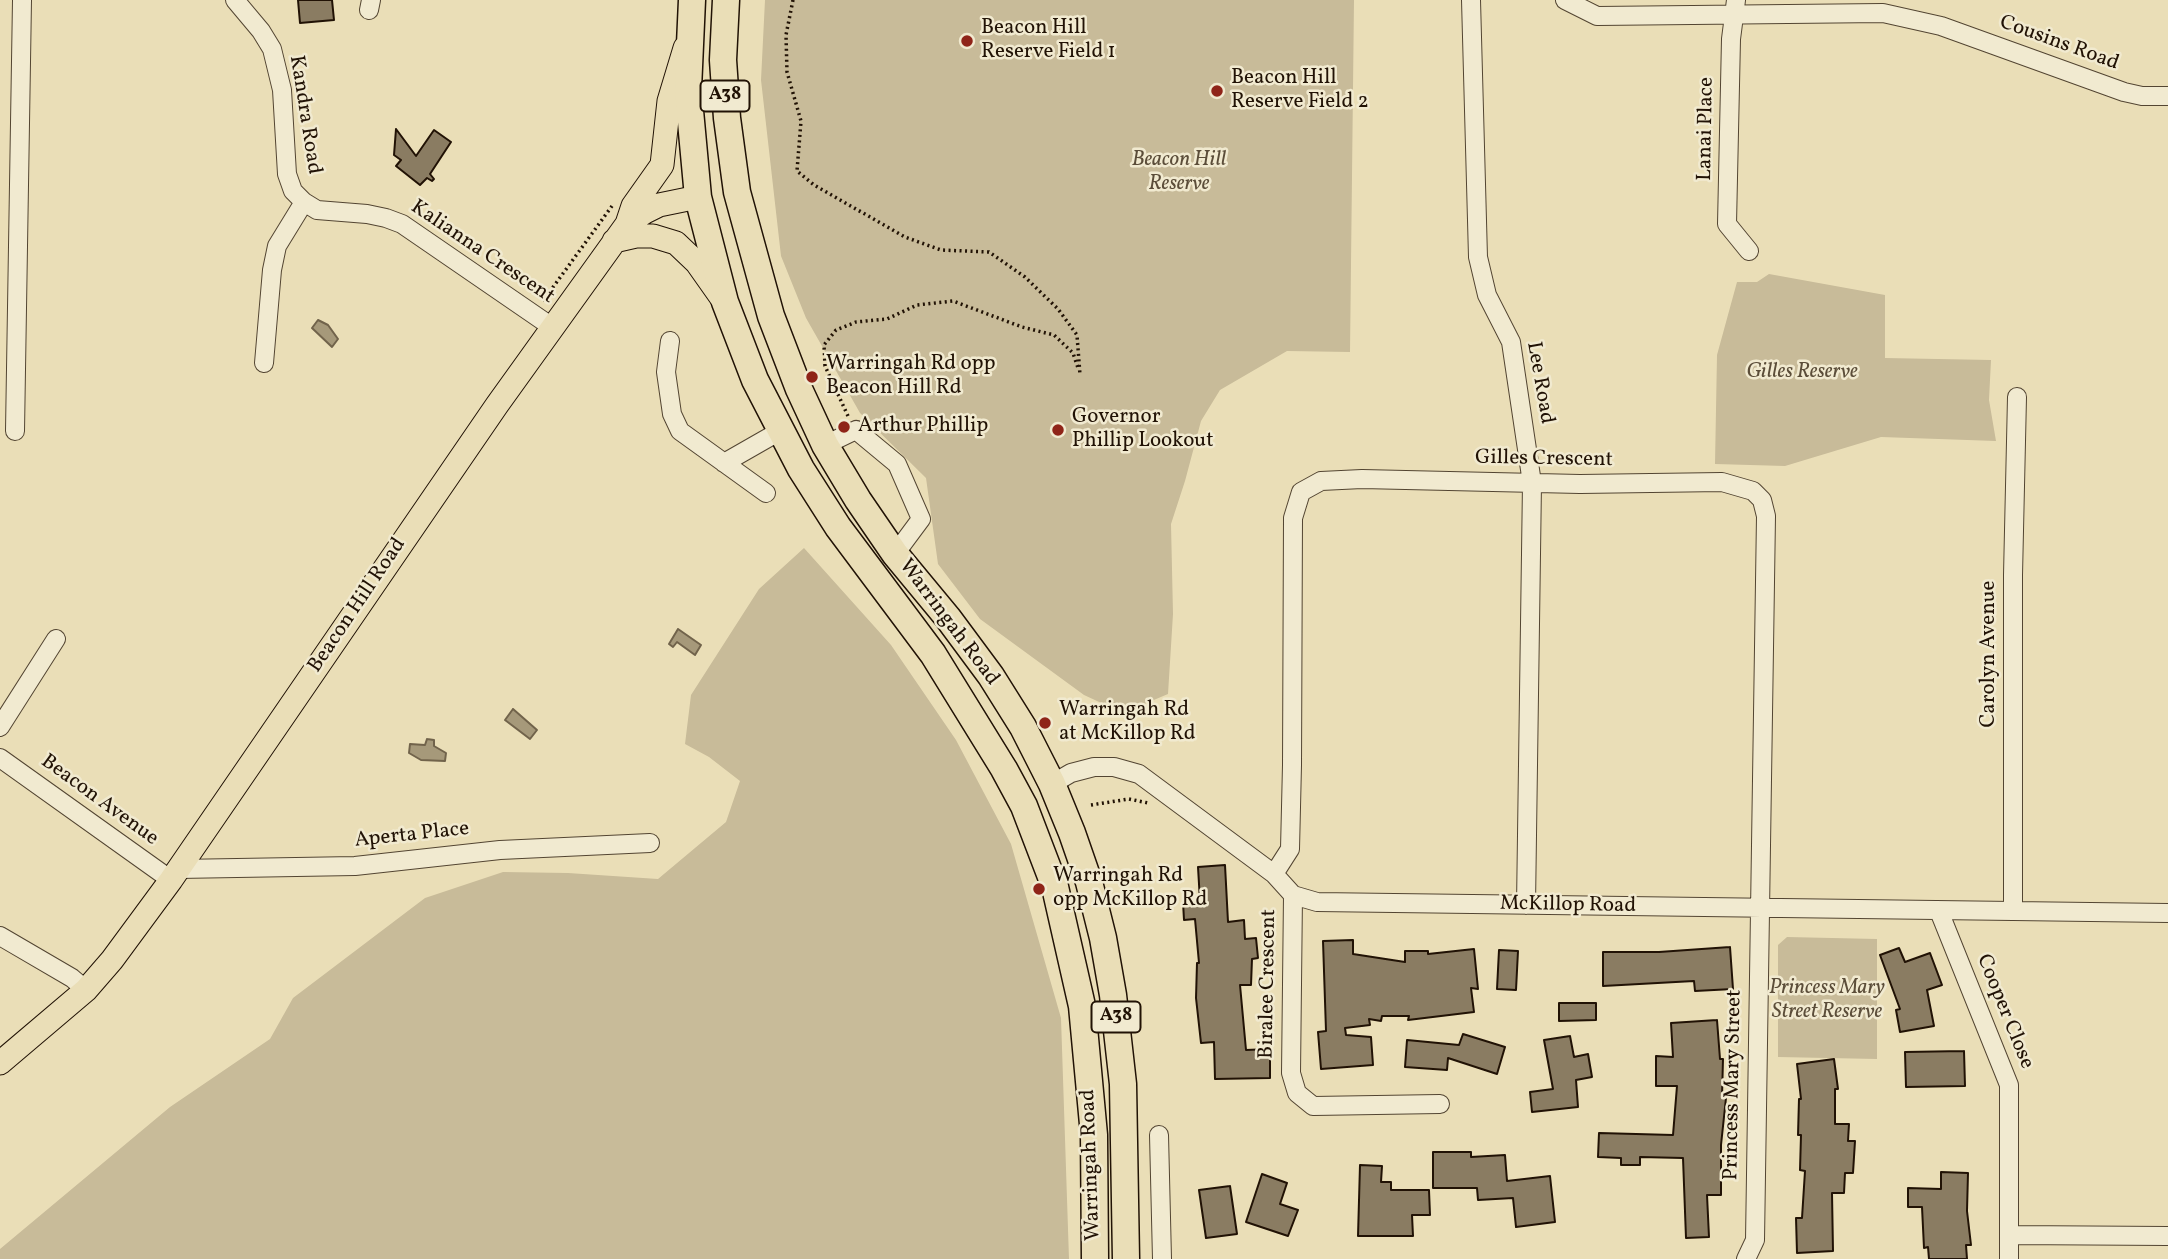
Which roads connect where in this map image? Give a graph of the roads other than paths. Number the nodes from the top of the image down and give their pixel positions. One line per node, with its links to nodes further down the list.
1 (22, 0): 20 (street)
2 (235, 0): 12 (street, Kandra Road)
3 (692, 0): 8 (highway, Warringah Road / A38)
4 (726, 0): 10 (highway, Warringah Road / A38)
5 (1471, 0): 24 (street, Lee Road)
6 (1564, 0): 7 (street, Cousins Road)
7 (1736, 6): 9 (street, Cousins Road); 14 (street, Lanai Place)
8 (689, 35): 11 (highway, Warringah Road / A38); 13 (main road, Warringah Road)
9 (2168, 96)
10 (737, 192): 11 (highway, Beacon Hill Road); 22 (highway, Warringah Road / A38)
11 (698, 197): 13 (main road, Beacon Hill Road); 15 (highway, Warringah Road / A38)
12 (304, 202): 16 (street, Kalianna Crescent); 18 (street)
13 (621, 233): 15 (main road); 16 (main road, Beacon Hill Road)
14 (1749, 251)
15 (725, 302): 21 (highway, Warringah Road / A38)
16 (552, 327): 33 (main road, Beacon Hill Road)
17 (670, 341): 23 (street)
18 (264, 363)
19 (2017, 397): 38 (street, Carolyn Avenue)
20 (15, 431)
21 (780, 431): 23 (street); 31 (highway, Warringah Road / A38)
22 (825, 445): 26 (highway, Warringah Road / A38); 26 (street)
23 (724, 463): 25 (street)
24 (1531, 483): 34 (street, Gilles Crescent); 36 (street, Lee Road); 37 (street, Gilles Crescent)
25 (766, 493)
26 (895, 554): 30 (highway, Warringah Road / A38)
27 (56, 639): 28 (street)
28 (0, 727)
29 (0, 758): 33 (street, Beacon Avenue)
30 (1052, 785): 31 (highway); 34 (street); 49 (highway, Warringah Road / A38)
31 (1021, 802): 48 (highway, Warringah Road / A38)
32 (650, 843): 33 (street, Aperta Place)
33 (174, 874): 42 (main road, Beacon Hill Road)
34 (1274, 874): 35 (street)
35 (1293, 895): 36 (street, McKillop Road); 44 (street, Biralee Crescent)
36 (1526, 905): 37 (street, McKillop Road)
37 (1760, 909): 39 (street, McKillop Road); 51 (street, Princess Mary Street)
38 (2013, 911): 39 (street, McKillop Road); 40 (street, McKillop Road)
39 (1940, 912): 46 (street, Cooper Close)
40 (2168, 913)
41 (0, 936): 42 (street)
42 (86, 990): 43 (main road, Beacon Hill Road)
43 (0, 1063)
44 (1440, 1104)
45 (1158, 1135): 50 (street)
46 (2009, 1235): 47 (street); 52 (street, Cooper Close)
47 (2168, 1236)
48 (1095, 1259)
49 (1126, 1259)
50 (1162, 1259)
51 (1746, 1259)
52 (2009, 1259)

